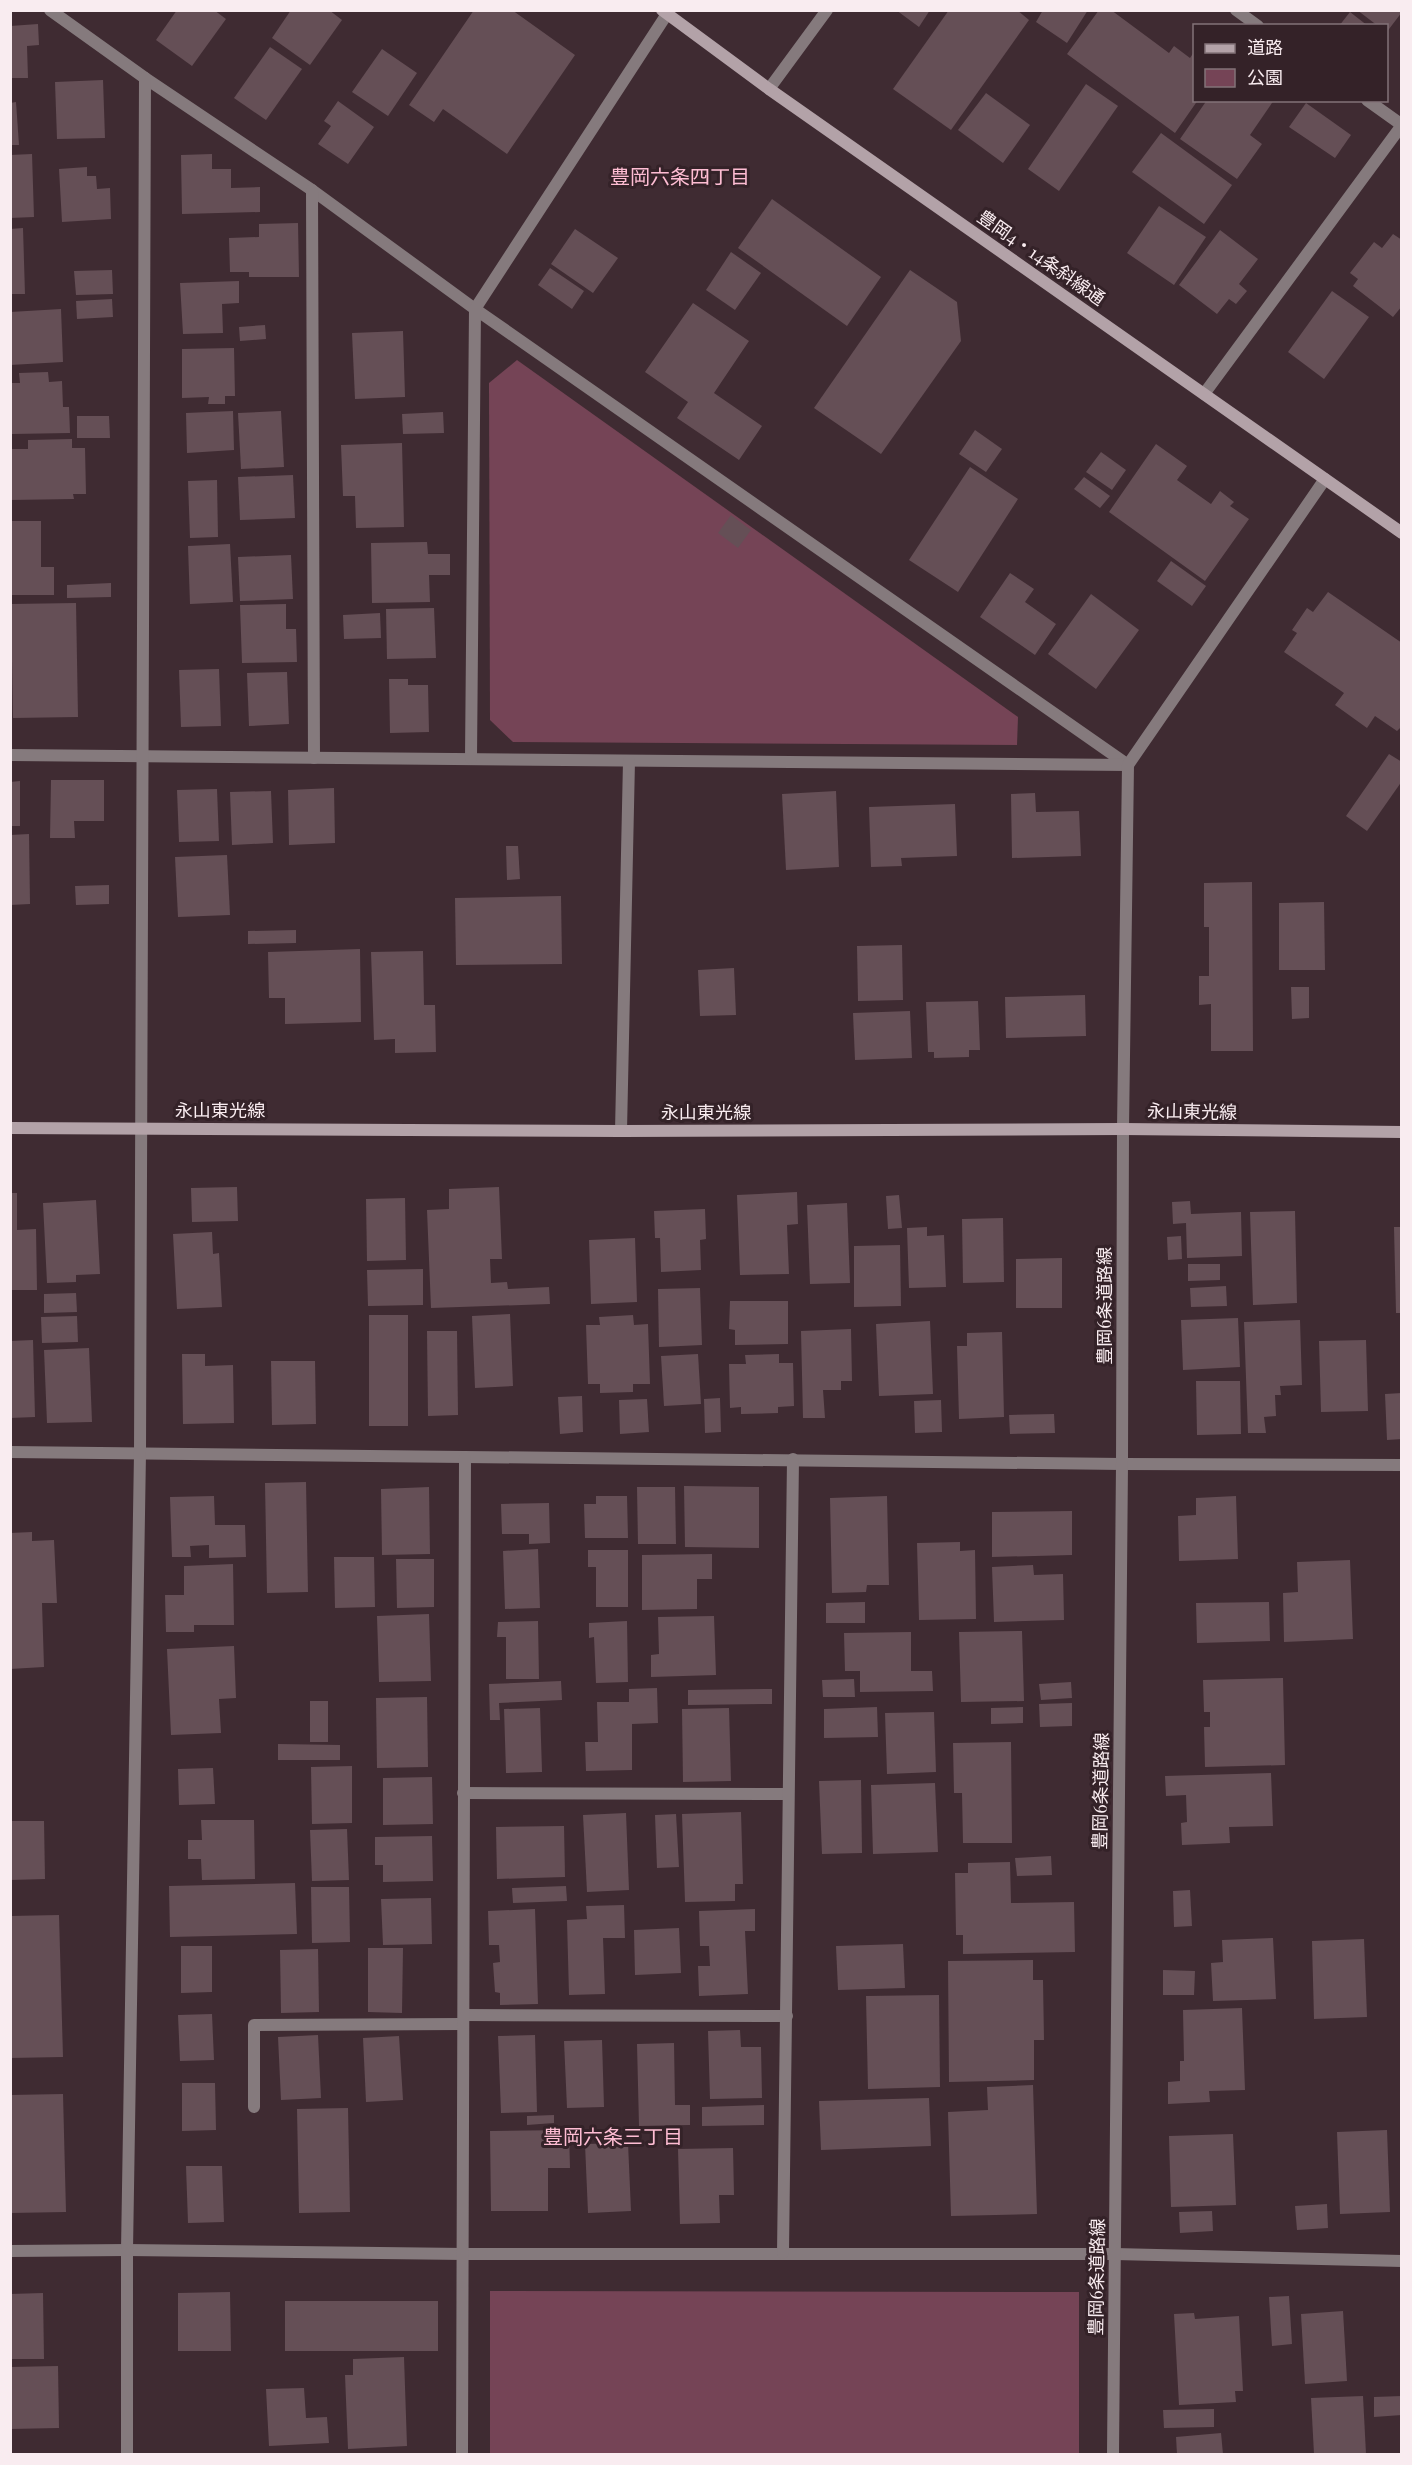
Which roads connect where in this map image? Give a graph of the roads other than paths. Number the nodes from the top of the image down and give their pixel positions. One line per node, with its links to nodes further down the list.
1 (50, 10): 6 (street)
2 (827, 10): 7 (street)
3 (1236, 10): 5 (street)
4 (664, 12): 7 (street, 豊岡4・14条斜線通); 11 (street)
5 (1255, 24)
6 (145, 78): 10 (street); 16 (street)
7 (769, 89): 12 (street, 豊岡4・14条斜線通)
8 (1370, 102): 9 (street)
9 (1401, 125): 12 (street)
10 (312, 190): 11 (street); 17 (street)
11 (475, 309): 18 (street); 20 (street)
12 (1204, 394): 13 (street, 豊岡4・14条斜線通)
13 (1325, 479): 14 (street, 豊岡4・14条斜線通); 20 (street)
14 (1401, 533)
15 (10, 755): 16 (street)
16 (144, 758): 17 (street); 22 (street)
17 (314, 758): 18 (street)
18 (471, 758): 19 (street)
19 (630, 761): 20 (street); 24 (street)
20 (1128, 765): 23 (street, 豊岡6条道路線)
21 (10, 1128): 22 (street, 永山東光線)
22 (142, 1128): 24 (street, 永山東光線); 27 (street)
23 (1123, 1129): 24 (street, 永山東光線); 25 (street, 永山東光線); 30 (street, 豊岡6条道路線)
24 (621, 1131)
25 (1401, 1132)
26 (10, 1452): 27 (street)
27 (140, 1453): 28 (street); 37 (street)
28 (465, 1457): 29 (street); 32 (street)
29 (794, 1459): 30 (street); 33 (street)
30 (1122, 1464): 31 (street); 41 (street, 豊岡6条道路線)
31 (1401, 1465)
32 (463, 1793): 33 (street); 35 (street)
33 (788, 1794): 34 (street)
34 (787, 2016): 35 (street); 39 (street)
35 (464, 2019): 36 (street); 40 (street)
36 (254, 2107)
37 (127, 2250): 38 (street); 40 (street); 43 (street)
38 (10, 2251)
39 (783, 2253): 40 (street); 41 (street)
40 (464, 2254): 44 (street)
41 (1115, 2254): 42 (street); 45 (street, 豊岡6条道路線)
42 (1401, 2261)
43 (127, 2454)
44 (462, 2454)
45 (1113, 2454)

